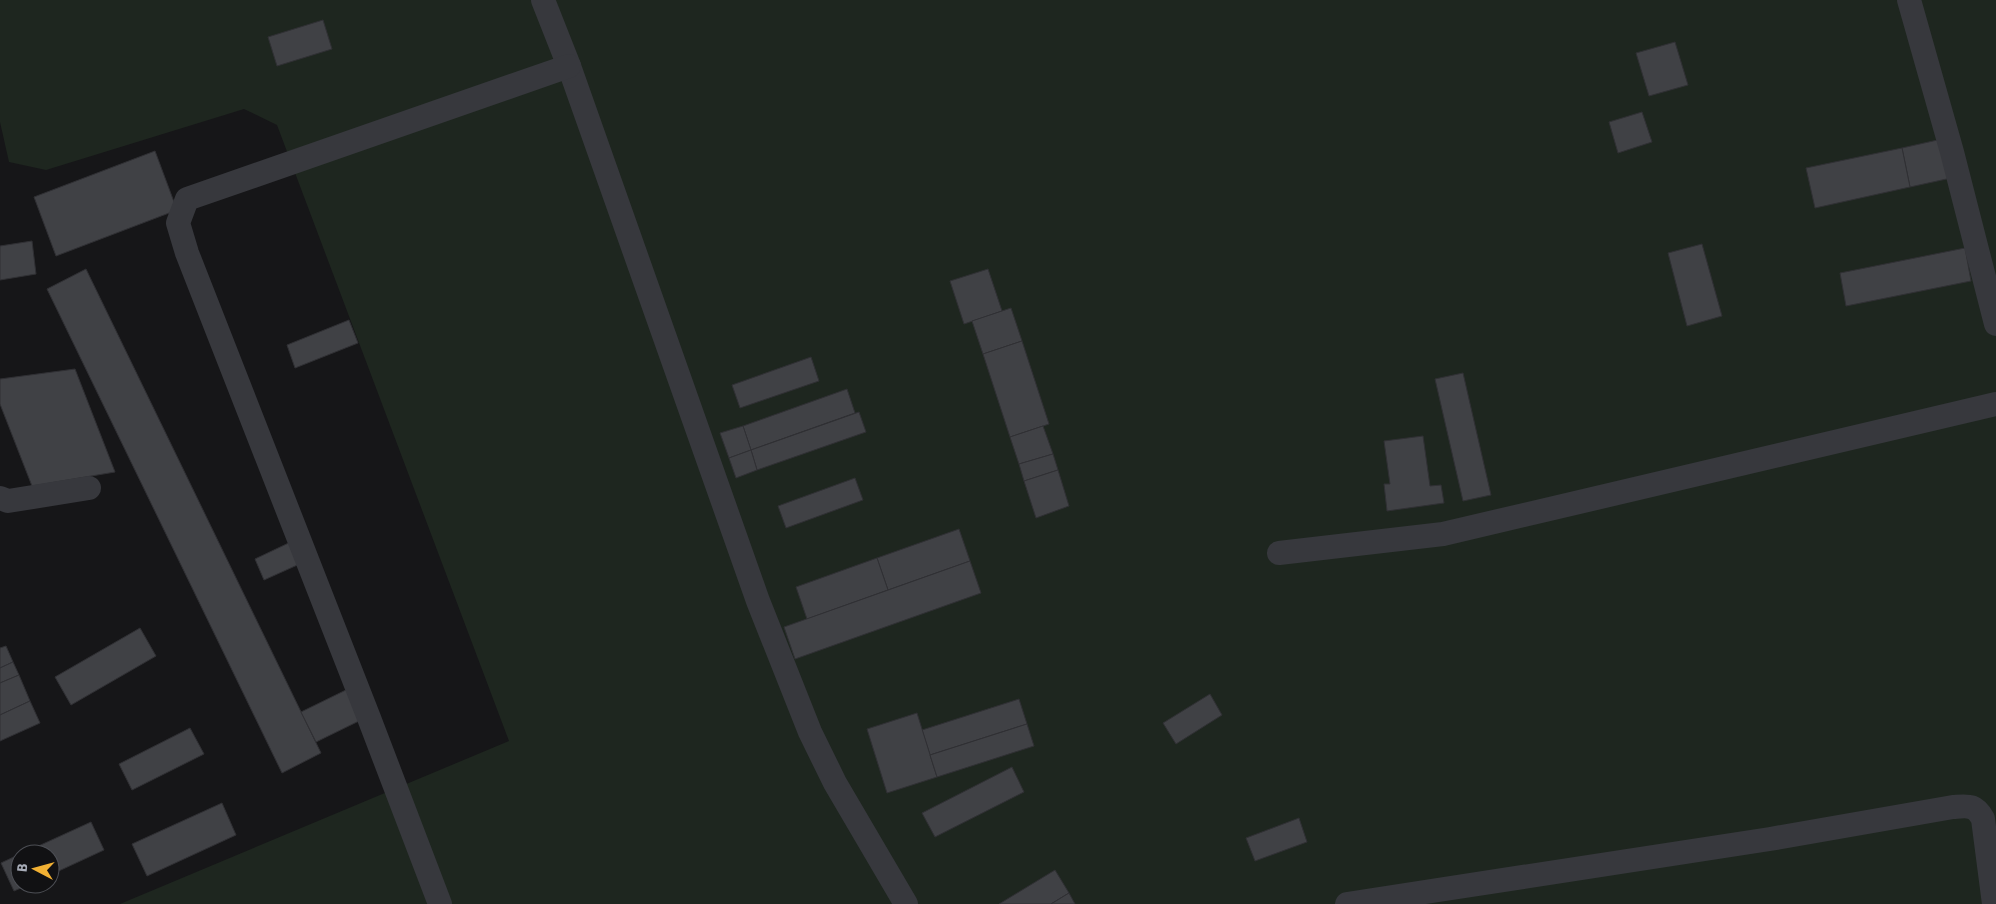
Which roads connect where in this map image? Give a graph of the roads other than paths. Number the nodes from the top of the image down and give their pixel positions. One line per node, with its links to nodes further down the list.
1 (543, 0): 3 (street)
2 (1909, 0): 4 (street)
3 (569, 66): 9 (street); 10 (street)
4 (1996, 324)
5 (1996, 404): 8 (street)
6 (89, 488): 7 (street)
7 (0, 498)
8 (1278, 552)
9 (440, 904)
10 (906, 904)
11 (1347, 904): 12 (street)
12 (1994, 904)

